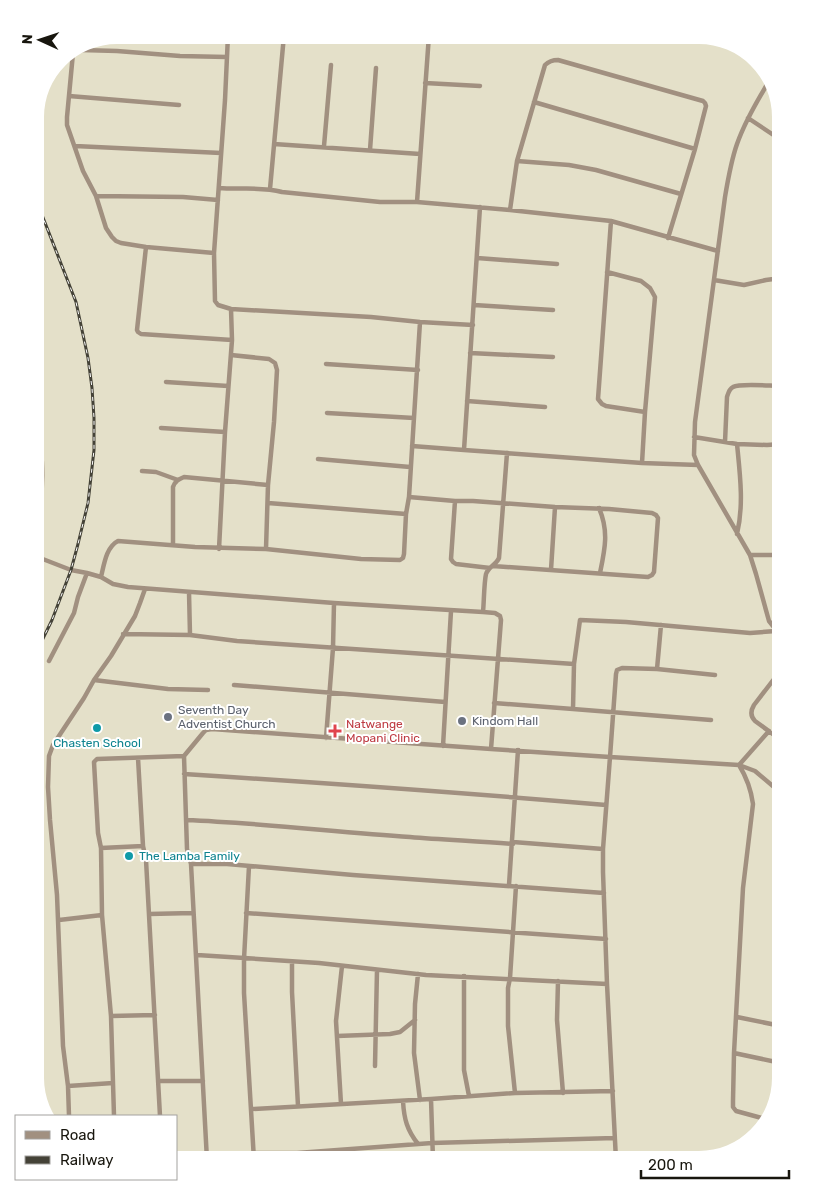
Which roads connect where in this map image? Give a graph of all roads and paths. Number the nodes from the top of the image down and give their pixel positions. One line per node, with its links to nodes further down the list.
1 (228, 44): 5 (street)
2 (283, 44): 17 (street)
3 (428, 44): 9 (street)
4 (88, 50): 5 (street)
5 (227, 57): 22 (street)
6 (72, 60): 12 (street)
7 (331, 65): 19 (street)
8 (376, 68): 21 (street)
9 (425, 83): 10 (street); 23 (street)
10 (480, 86)
11 (766, 87): 15 (street)
12 (69, 96): 14 (street); 18 (street)
13 (534, 102): 20 (street); 20 (street); 24 (street)
14 (178, 105)
15 (748, 118): 16 (street); 36 (street)
16 (772, 134)
17 (274, 144): 19 (street); 26 (street)
18 (75, 146): 22 (street); 28 (street)
19 (324, 146): 21 (street)
20 (695, 148): 27 (street)
21 (370, 150): 23 (street)
22 (221, 153): 25 (street)
23 (420, 154): 30 (street)
24 (517, 160): 27 (street); 32 (street)
25 (219, 188): 26 (street); 29 (street)
26 (270, 189): 30 (street)
27 (681, 194): 34 (street)
28 (96, 196): 29 (street); 35 (street)
29 (218, 200): 37 (street)
30 (417, 202): 31 (street)
31 (480, 207): 32 (street); 38 (street)
32 (510, 210): 33 (street)
33 (611, 221): 34 (street); 40 (street)
34 (668, 238): 36 (street)
35 (146, 246): 37 (street); 48 (street)
36 (718, 251): 42 (street)
37 (214, 253): 44 (street)
38 (477, 258): 39 (street); 43 (street)
39 (557, 264)
40 (607, 272): 59 (street); 59 (street)
41 (772, 279): 42 (street)
42 (714, 280): 64 (street)
43 (474, 305): 45 (street); 47 (street)
44 (231, 310): 46 (street); 48 (street)
45 (553, 310)
46 (420, 322): 47 (street); 53 (street)
47 (473, 325): 49 (street)
48 (232, 340): 50 (street)
49 (470, 354): 51 (street); 57 (street)
50 (231, 355): 55 (street); 78 (street)
51 (553, 356)
52 (326, 364): 53 (street)
53 (418, 370): 61 (street)
54 (166, 382): 55 (street)
55 (228, 386): 63 (street)
56 (772, 386): 65 (street)
57 (467, 401): 58 (street); 69 (street)
58 (545, 407)
59 (645, 412): 72 (street)
60 (327, 413): 61 (street)
61 (414, 418): 68 (street)
62 (161, 428): 63 (street)
63 (225, 432): 77 (street)
64 (694, 437): 65 (street); 73 (street)
65 (725, 442): 66 (street)
66 (737, 444): 67 (street); 86 (street)
67 (772, 445)
68 (412, 446): 69 (street); 74 (street)
69 (464, 450): 70 (street)
70 (507, 453): 72 (street); 82 (street)
71 (318, 459): 74 (street)
72 (642, 463): 73 (street)
73 (698, 465): 86 (street)
74 (410, 467): 79 (street)
75 (142, 471): 76 (street)
76 (178, 480): 77 (street); 87 (street)
77 (223, 481): 78 (street); 88 (street)
78 (268, 485): 81 (street)
79 (409, 497): 80 (street); 85 (street)
80 (455, 501): 82 (street); 93 (street)
81 (268, 503): 85 (street); 89 (street)
82 (503, 503): 83 (street); 93 (street)
83 (556, 507): 84 (street); 94 (street)
84 (599, 508): 96 (street); 96 (street)
85 (406, 514): 89 (street)
86 (737, 534): 90 (street)
87 (173, 545): 88 (street); 97 (street)
88 (219, 549): 89 (street)
89 (266, 549)
90 (750, 555): 91 (street); 104 (street)
91 (772, 555)
92 (44, 560): 95 (street)
93 (492, 567): 94 (street); 102 (street)
94 (551, 570): 96 (street)
95 (87, 573): 97 (street); 111 (street)
96 (600, 573)
97 (101, 577): 98 (street)
98 (145, 589): 99 (street); 106 (street)
99 (189, 592): 100 (street); 107 (street)
100 (334, 603): 101 (street); 108 (street)
101 (451, 611): 102 (street); 109 (street)
102 (483, 612): 110 (street)
103 (661, 625): 105 (street); 112 (street); 113 (street)
104 (772, 625)
105 (772, 631)
106 (123, 634): 107 (street); 115 (street)
107 (190, 636): 108 (street)
108 (333, 648): 109 (street); 119 (street)
109 (448, 656): 110 (street); 120 (street)
110 (498, 660): 112 (street); 121 (street)
111 (49, 661)
112 (574, 664): 122 (street)
113 (657, 670): 114 (street); 123 (street)
114 (715, 675)
115 (94, 680): 118 (street); 153 (street)
116 (772, 681): 125 (street)
117 (234, 685): 119 (street)
118 (208, 690)
119 (329, 693): 120 (street); 127 (street)
120 (445, 702): 128 (street)
121 (494, 703): 122 (street); 129 (street)
122 (573, 709): 123 (street)
123 (613, 713): 124 (street); 132 (street)
124 (711, 720)
125 (769, 731): 126 (street); 134 (street)
126 (772, 733)
127 (326, 738): 128 (street); 131 (street)
128 (443, 746): 129 (street)
129 (491, 749): 130 (street)
130 (518, 750): 132 (street); 137 (street)
131 (184, 756): 133 (street); 135 (street)
132 (610, 757): 134 (street); 138 (street)
133 (138, 758): 141 (street); 142 (street)
134 (739, 765): 136 (street); 168 (street)
135 (184, 774): 137 (street); 139 (street)
136 (772, 786)
137 (515, 797): 138 (street); 140 (street)
138 (606, 805): 143 (street)
139 (186, 820): 140 (street); 144 (street)
140 (513, 843): 143 (street); 146 (street)
141 (143, 846): 142 (street); 151 (street)
142 (101, 848): 152 (street)
143 (603, 849): 148 (street)
144 (191, 864): 145 (street); 149 (street)
145 (249, 866): 146 (street); 150 (street)
146 (509, 885): 147 (street)
147 (516, 886): 148 (street); 154 (street)
148 (604, 893): 155 (street)
149 (193, 913): 151 (street); 156 (street)
150 (246, 913): 154 (street); 157 (street)
151 (149, 914): 166 (street)
152 (102, 915): 153 (street); 167 (street)
153 (58, 920): 179 (street)
154 (513, 932): 155 (street); 163 (street)
155 (606, 939): 165 (street)
156 (196, 956): 157 (street); 176 (street)
157 (244, 959): 158 (street); 189 (street)
158 (292, 962): 159 (street); 188 (street)
159 (342, 966): 160 (street); 172 (street)
160 (377, 970): 161 (street); 171 (street)
161 (418, 974): 162 (street); 169 (street)
162 (464, 976): 163 (street); 183 (street)
163 (510, 978): 164 (street); 182 (street)
164 (558, 981): 165 (street); 181 (street)
165 (607, 984): 180 (street)
166 (155, 1015): 167 (street); 177 (street)
167 (111, 1016): 178 (street)
168 (737, 1017): 170 (street); 173 (street)
169 (415, 1020): 171 (street); 185 (street)
170 (772, 1024)
171 (375, 1035): 172 (street); 175 (street)
172 (337, 1036): 187 (street)
173 (734, 1053): 174 (street); 193 (street)
174 (772, 1061)
175 (374, 1066)
176 (203, 1081): 177 (street); 197 (street)
177 (158, 1082): 192 (street)
178 (113, 1083): 179 (street); 191 (street)
179 (68, 1086): 190 (street)
180 (613, 1091): 181 (street); 194 (street)
181 (563, 1092): 182 (street)
182 (515, 1093): 183 (street)
183 (469, 1096): 184 (street)
184 (431, 1099): 185 (street); 195 (street)
185 (420, 1100): 186 (street)
186 (403, 1101): 187 (street); 196 (street)
187 (341, 1104): 188 (street)
188 (298, 1106): 189 (street)
189 (252, 1109): 198 (street)
190 (69, 1115)
191 (114, 1115)
192 (160, 1115)
193 (760, 1118)
194 (615, 1138): 195 (street); 201 (street)
195 (432, 1143): 196 (street); 200 (street)
196 (418, 1144): 199 (street)
197 (207, 1151)
198 (254, 1151)
199 (311, 1151)
200 (432, 1151)
201 (616, 1151)

